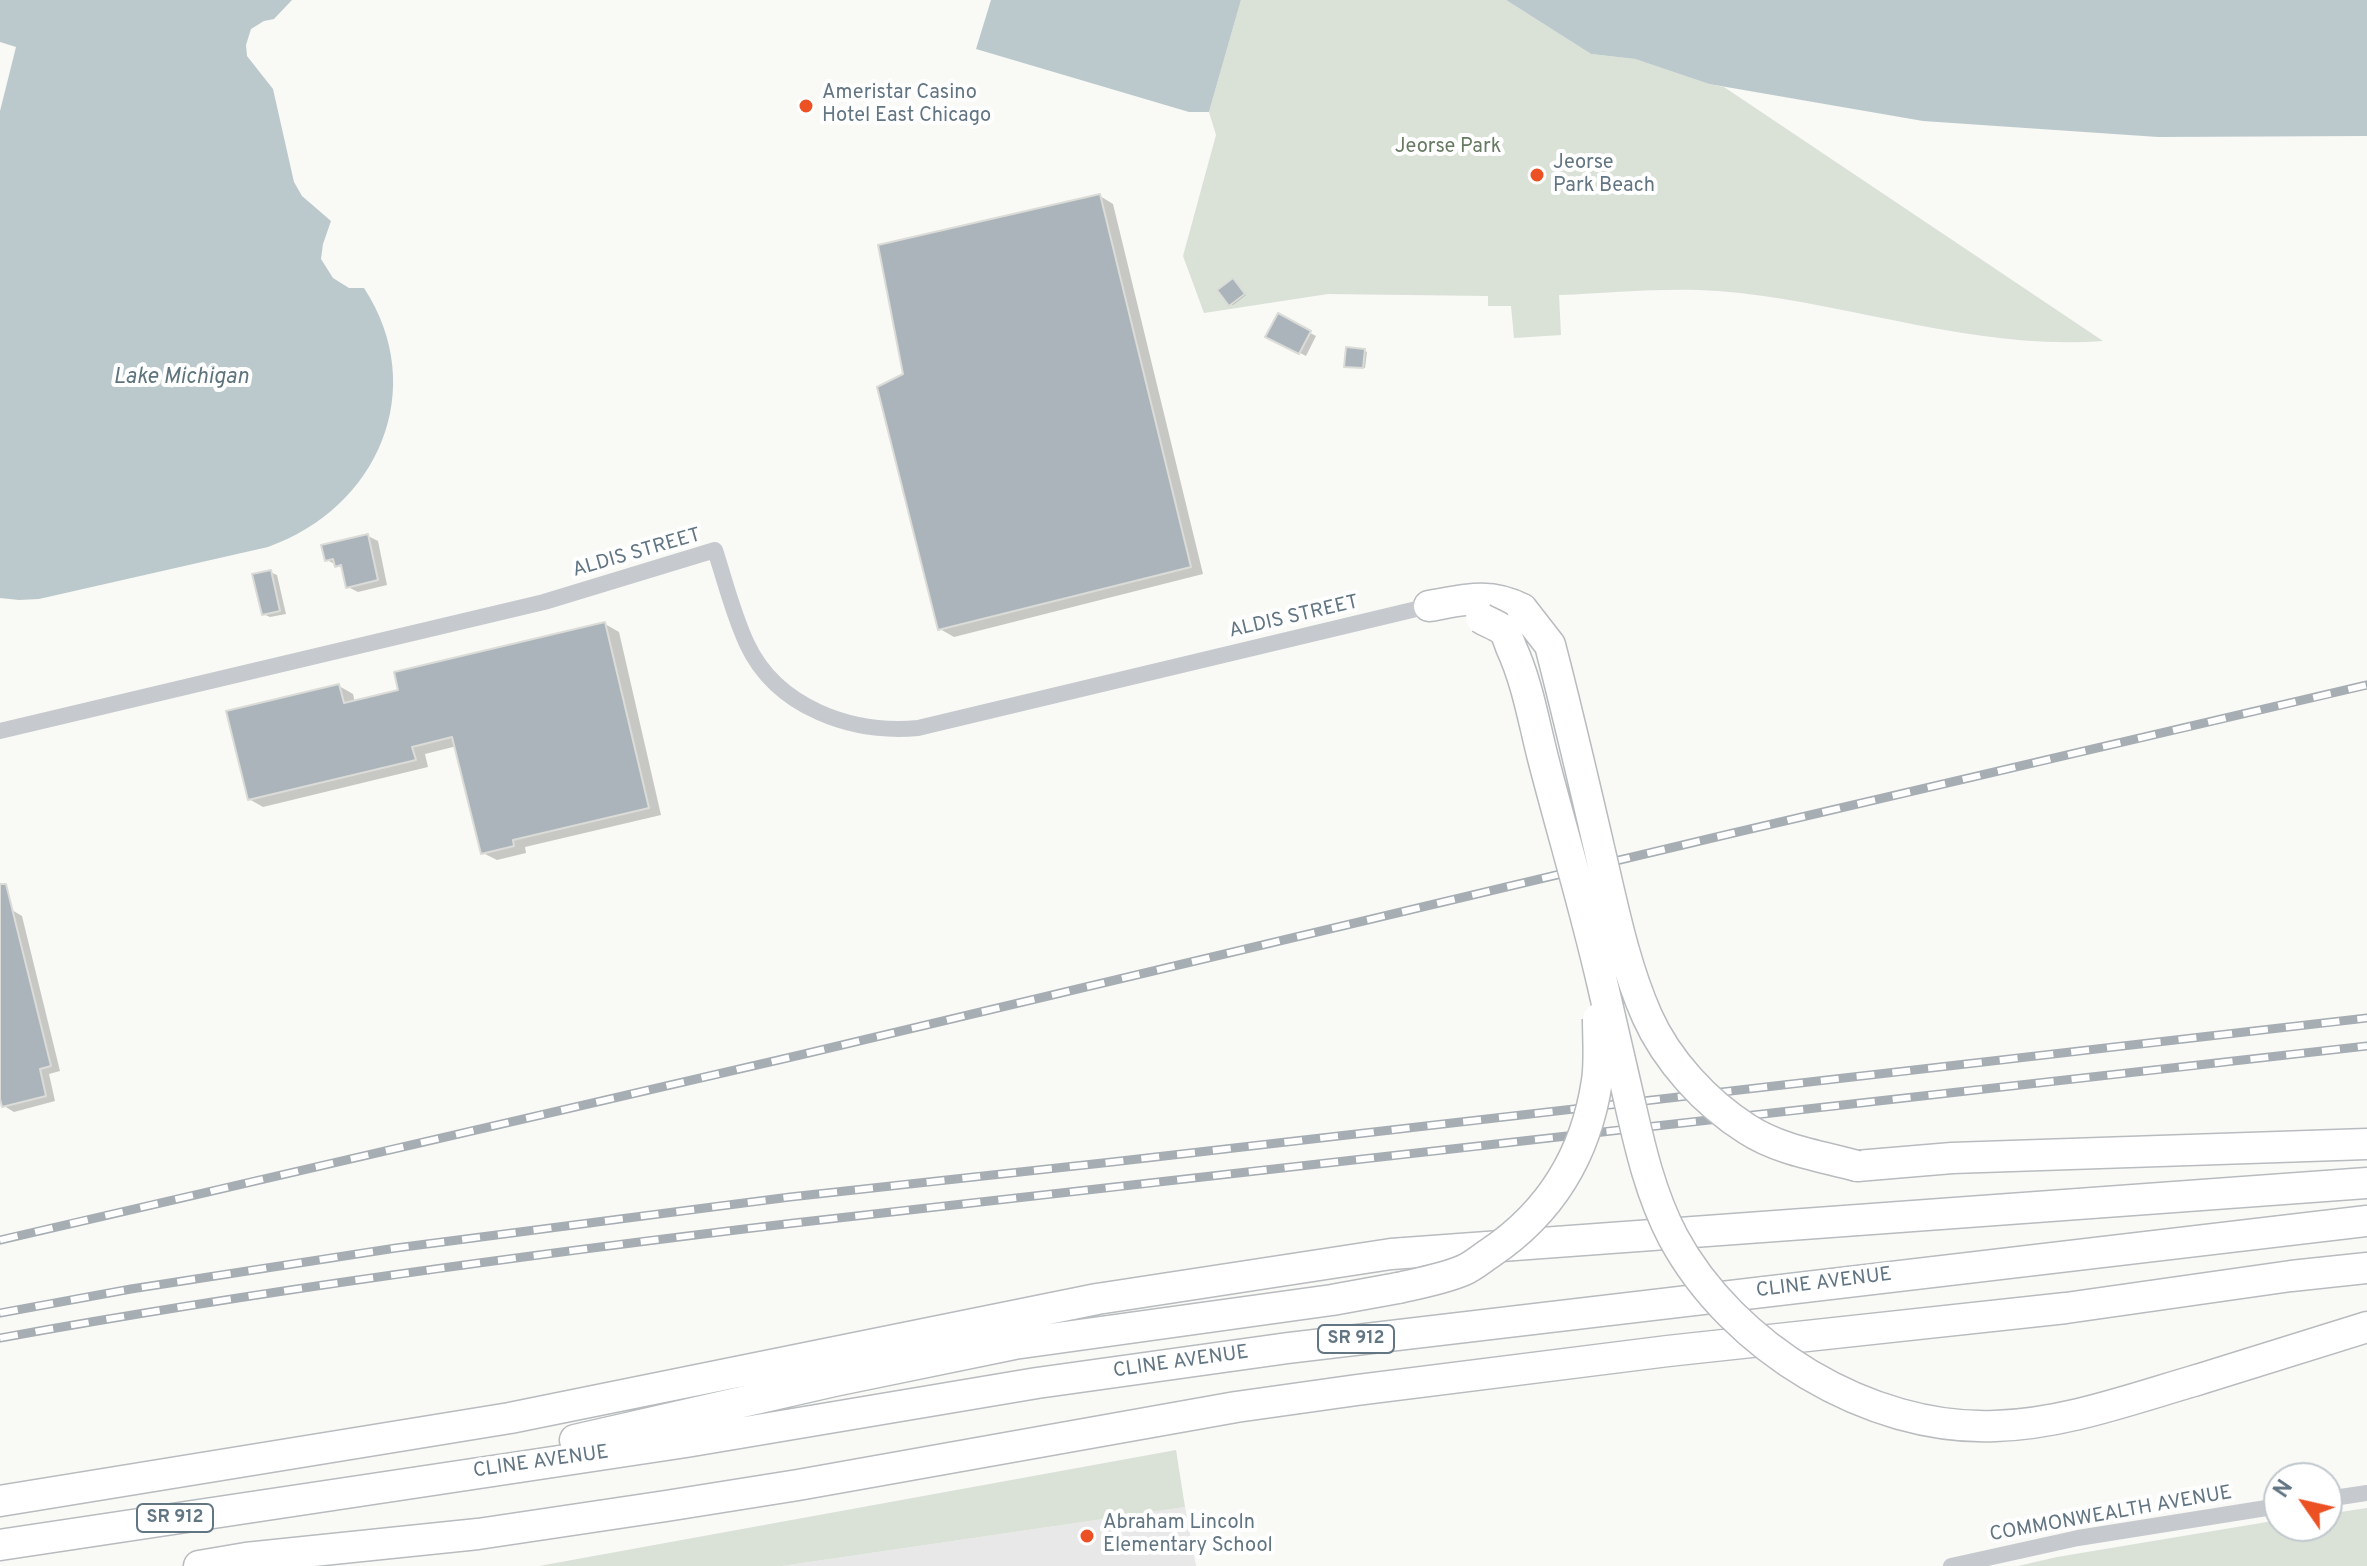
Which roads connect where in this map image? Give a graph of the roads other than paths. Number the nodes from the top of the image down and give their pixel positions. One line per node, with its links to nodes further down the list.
1 (1429, 606): 2 (street, ALDIS STREET); 3 (highway, bridge); 4 (highway, bridge)
2 (0, 731)
3 (1598, 965): 8 (highway, bridge); 9 (highway, bridge)
4 (2367, 1144)
5 (2367, 1183): 12 (highway)
6 (2367, 1221): 9 (highway, CLINE AVENUE / SR 912)
7 (2367, 1268): 14 (highway)
8 (2367, 1327)
9 (350, 1491): 15 (highway, CLINE AVENUE / SR 912)
10 (2367, 1493): 11 (street)
11 (2343, 1497)
12 (0, 1501)
13 (2263, 1509): 18 (street, COMMONWEALTH AVENUE)
14 (478, 1534): 16 (highway); 17 (highway)
15 (0, 1545)
16 (199, 1566)
17 (369, 1566)
18 (1951, 1566)

